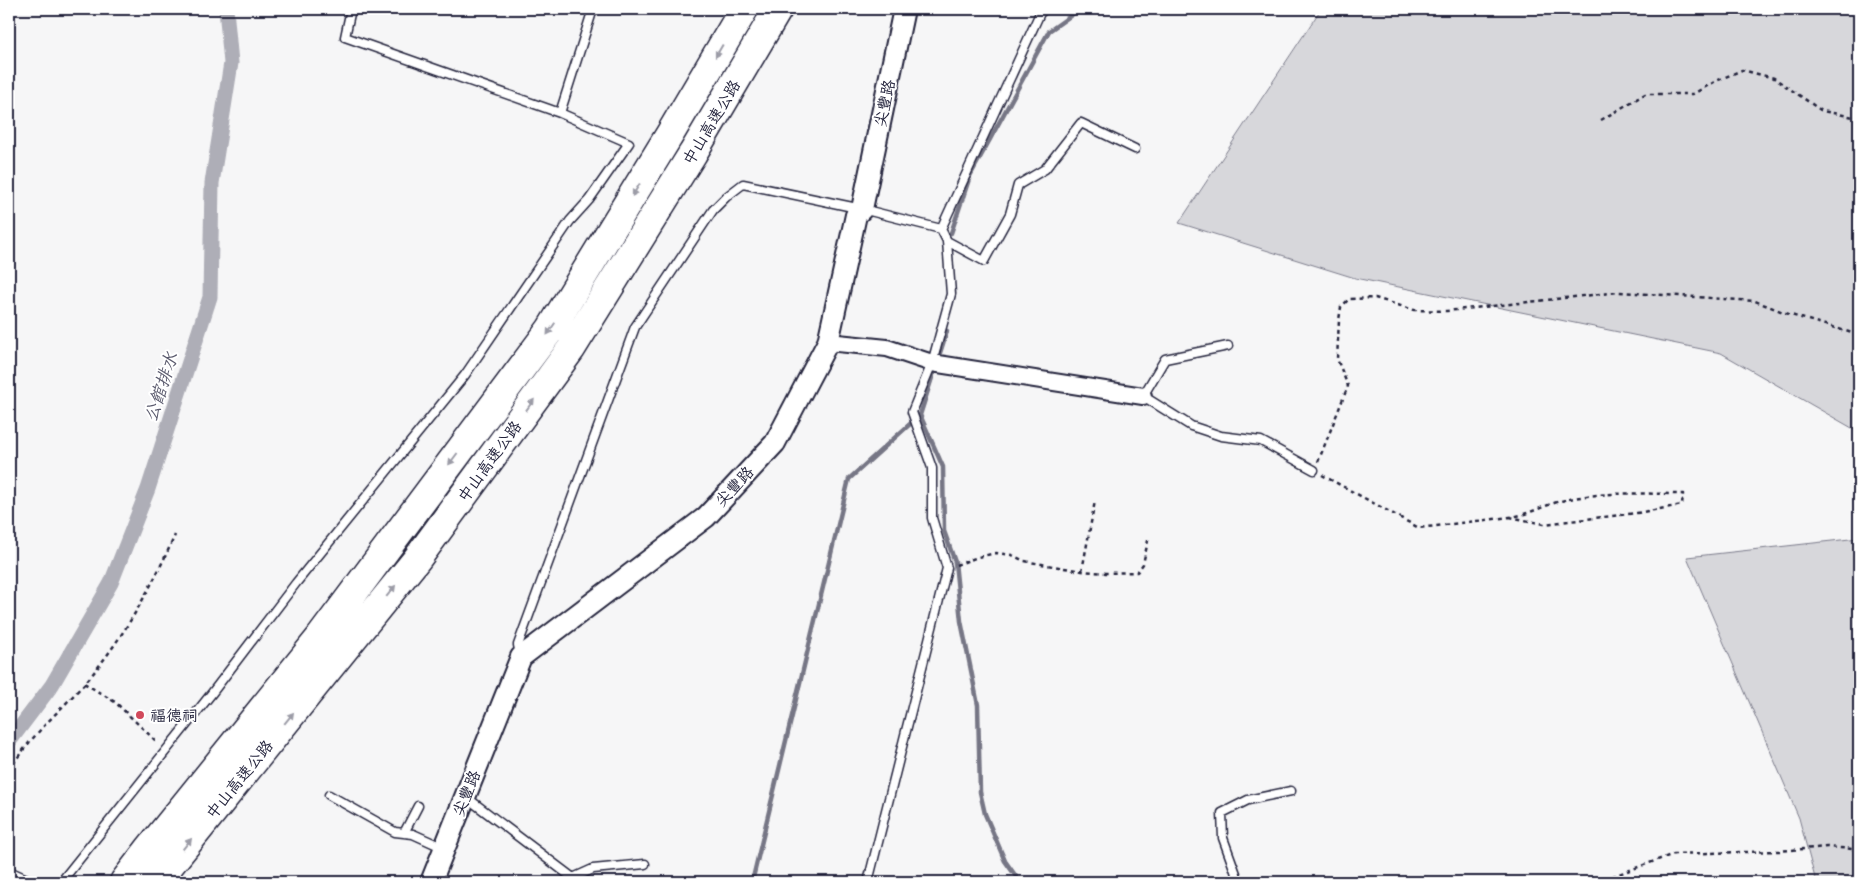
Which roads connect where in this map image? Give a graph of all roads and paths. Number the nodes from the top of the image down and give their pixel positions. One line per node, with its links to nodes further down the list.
1 (351, 9): 7 (lane)
2 (593, 9): 7 (lane)
3 (744, 9): 42 (highway, 中山高速公路, one-way to 42)
4 (778, 9): 43 (highway, 中山高速公路, one-way to 4)
5 (904, 9): 11 (street, 尖豐路)
6 (1045, 9): 12 (lane)
7 (560, 113): 28 (lane)
8 (1859, 118): 9 (path)
9 (1601, 120)
10 (1135, 149): 13 (lane)
11 (862, 209): 12 (lane); 15 (street, 尖豐路); 26 (lane)
12 (941, 229): 13 (lane)
13 (947, 241): 17 (lane)
14 (1859, 335): 19 (path)
15 (828, 342): 17 (street); 26 (street, 尖豐路)
16 (1228, 346): 18 (lane)
17 (939, 364): 18 (street); 24 (lane)
18 (1142, 396): 19 (lane)
19 (1314, 470): 21 (path)
20 (1096, 501): 25 (path)
21 (1510, 517): 21 (path)
22 (174, 535): 27 (path)
23 (1149, 536): 25 (path)
24 (947, 568): 25 (path); 45 (lane)
25 (1082, 571)
26 (520, 657): 32 (street, 尖豐路)
27 (84, 683): 28 (path); 29 (path)
28 (166, 751): 41 (lane)
29 (9, 771)
30 (1291, 791): 46 (lane)
31 (329, 795): 34 (lane)
32 (465, 796): 35 (street, 尖豐路); 39 (lane)
33 (418, 806): 34 (lane)
34 (404, 833): 35 (lane)
35 (444, 848): 44 (street, 尖豐路)
36 (1859, 851): 47 (path)
37 (645, 864): 39 (lane)
38 (9, 871): 40 (lane)
39 (573, 880)
40 (33, 882)
41 (61, 882)
42 (124, 882)
43 (156, 882)
44 (431, 882)
45 (868, 882)
46 (1239, 882)
47 (1597, 882)

